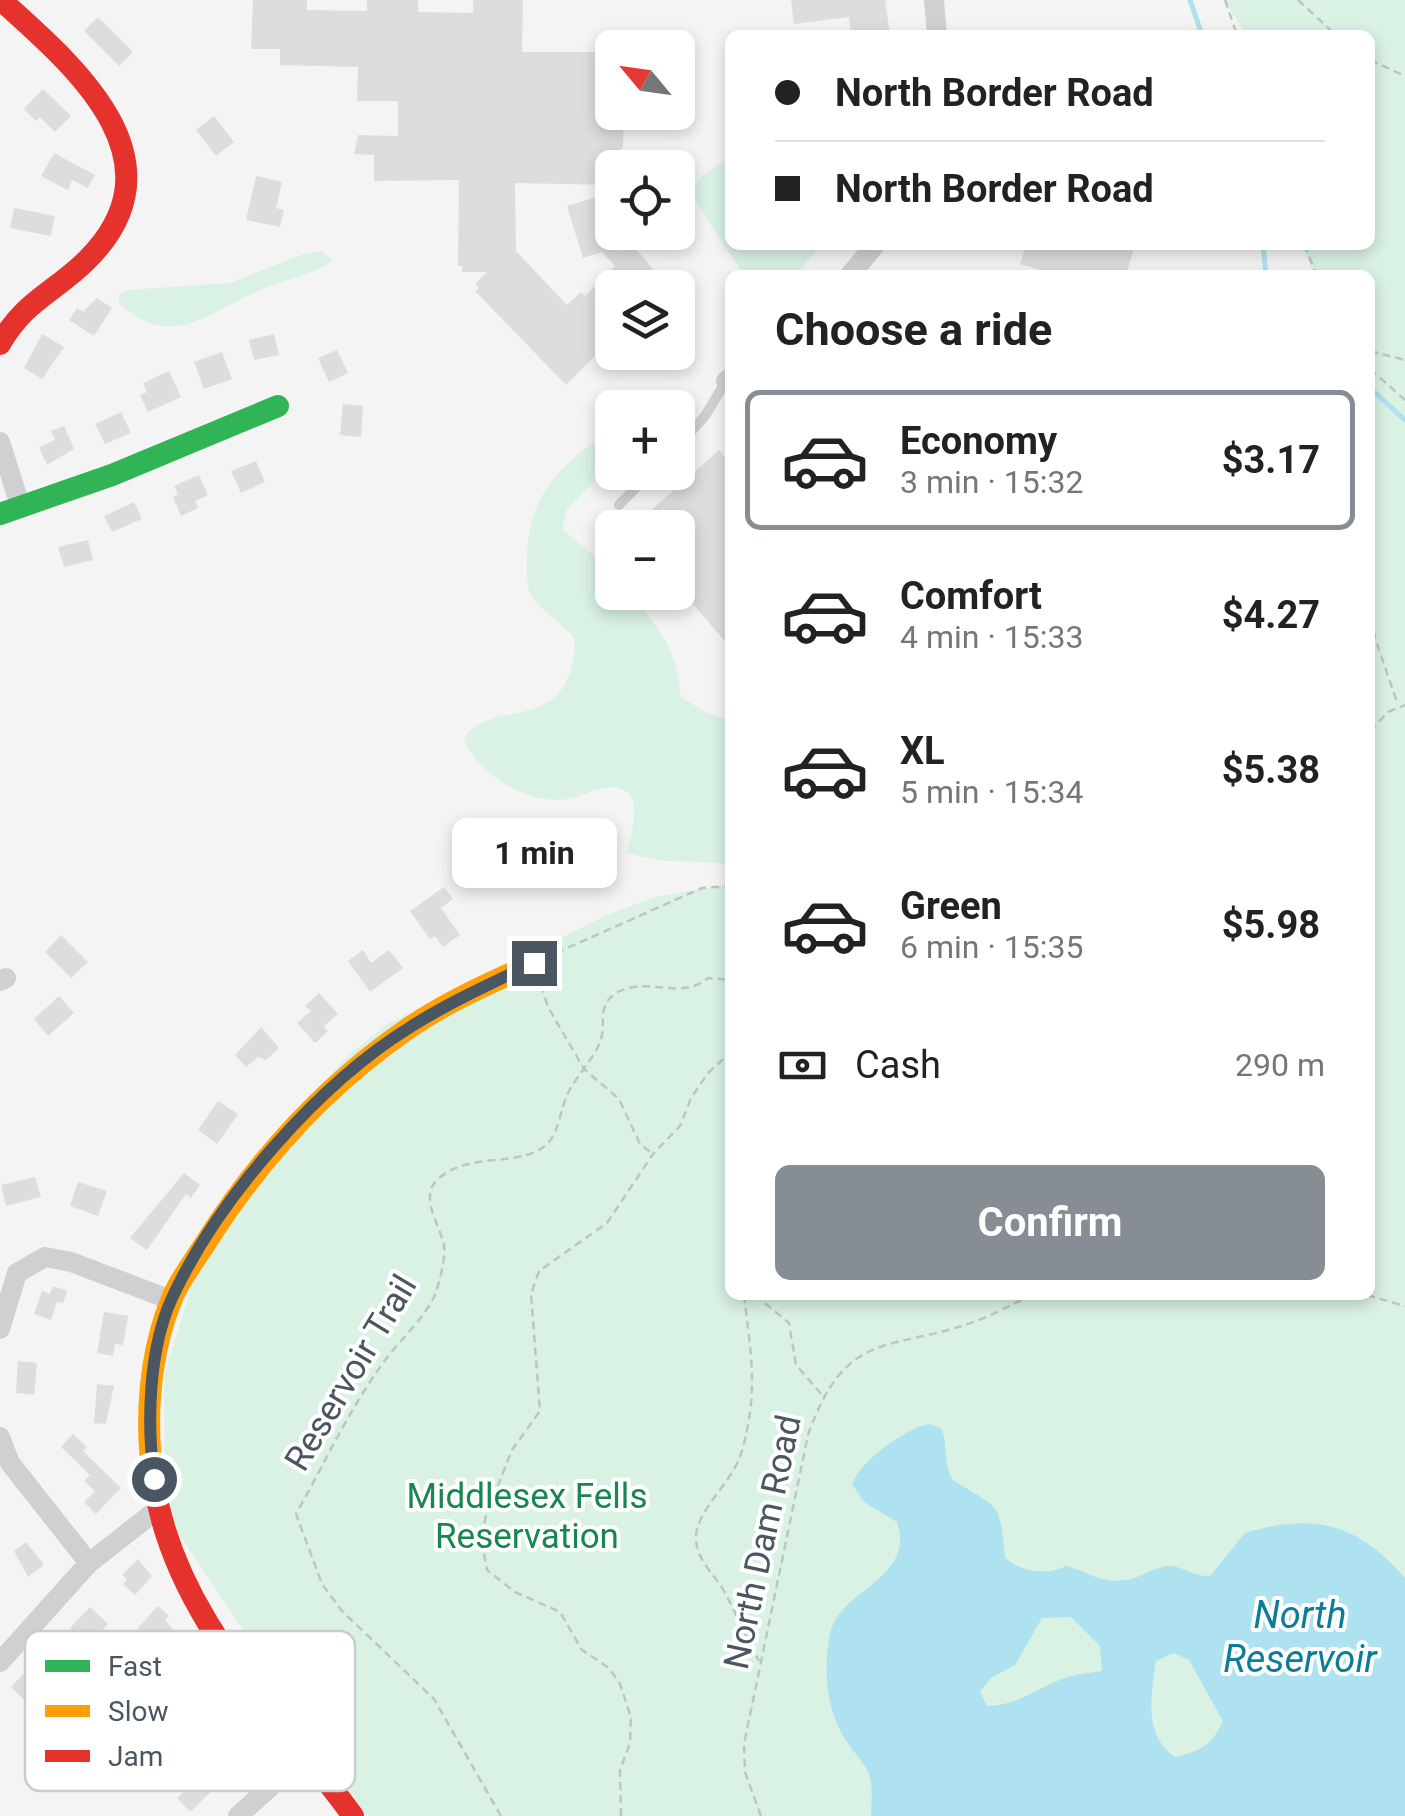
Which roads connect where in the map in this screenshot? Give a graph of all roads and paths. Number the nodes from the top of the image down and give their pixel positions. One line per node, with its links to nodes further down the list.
1 (2, 0): 13 (street)
2 (934, 0): 6 (street)
3 (1237, 0): 5 (path)
4 (1298, 0): 8 (path)
5 (1225, 1): 7 (path)
6 (937, 30)
7 (1235, 30)
8 (1331, 30)
9 (1375, 62): 10 (path)
10 (1405, 76)
11 (871, 250): 12 (street)
12 (854, 270)
13 (0, 344)
14 (1375, 352): 15 (path)
15 (1405, 360)
16 (1375, 373): 18 (path)
17 (725, 384): 20 (lane)
18 (1405, 400)
19 (278, 406): 24 (street)
20 (695, 427)
21 (0, 442): 24 (street)
22 (634, 490): 23 (lane)
23 (619, 505)
24 (10, 511)
25 (1375, 633): 26 (path)
26 (1398, 705): 27 (path); 28 (path)
27 (1405, 705)
28 (1375, 726)
29 (725, 886): 30 (path)
30 (534, 963): 33 (path); 36 (street)
31 (725, 980): 33 (path, Reservoir Trail)
32 (725, 1057): 34 (path)
33 (584, 1069): 34 (path); 55 (path, Reservoir Trail)
34 (653, 1154): 56 (path)
35 (1375, 1297): 40 (path)
36 (171, 1300): 41 (street); 44 (street)
37 (745, 1300): 50 (path)
38 (760, 1300): 42 (path)
39 (1023, 1300): 42 (path, North Dam Road)
40 (1405, 1306)
41 (0, 1330)
42 (822, 1395): 50 (path, North Dam Road)
43 (0, 1438): 45 (street)
44 (158, 1509): 45 (street); 47 (street)
45 (89, 1563): 46 (street)
46 (28, 1631)
47 (214, 1631)
48 (25, 1634): 49 (street)
49 (0, 1662)
50 (760, 1663): 57 (path, North Dam Road)
51 (266, 1791): 53 (street)
52 (336, 1791): 54 (street)
53 (238, 1816)
54 (353, 1816)
55 (500, 1816)
56 (621, 1816)
57 (760, 1816)

